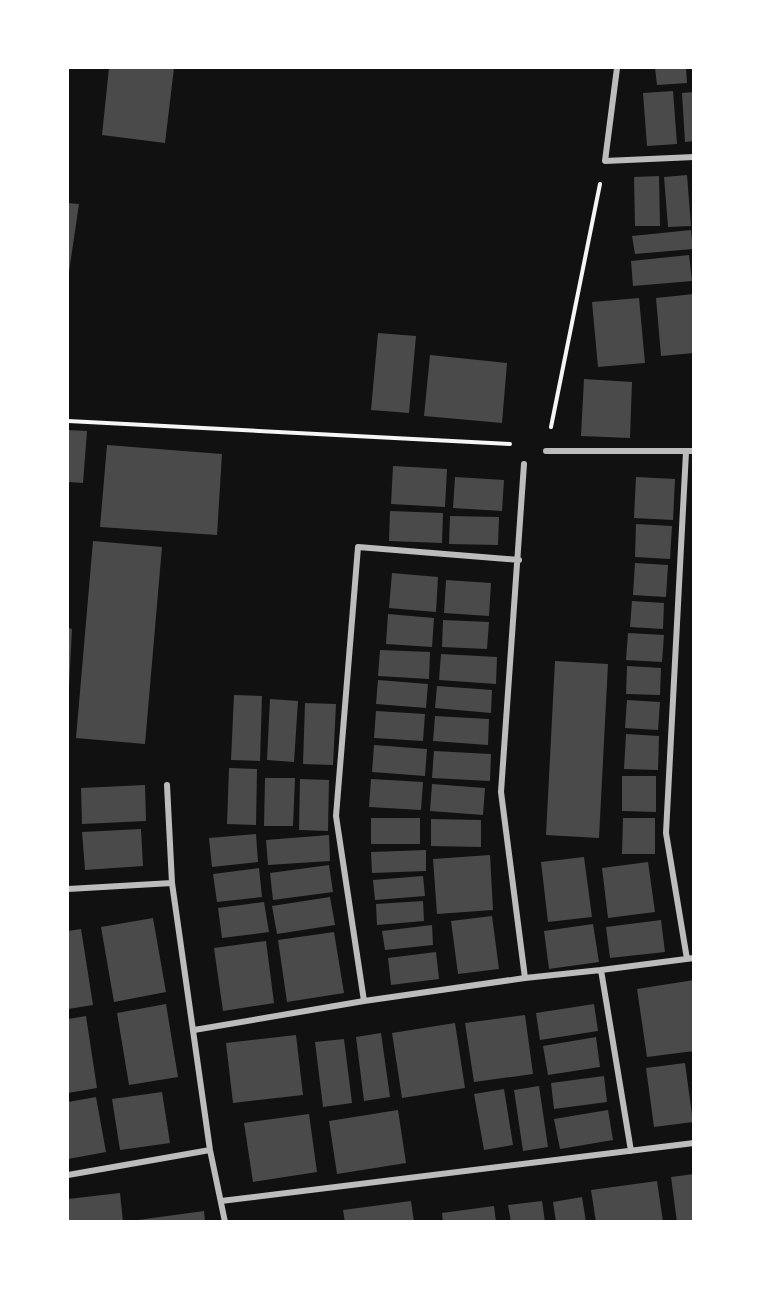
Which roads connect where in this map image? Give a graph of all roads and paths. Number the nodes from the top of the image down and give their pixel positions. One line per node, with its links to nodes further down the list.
1 (617, 68): 3 (street)
2 (693, 157): 3 (street)
3 (604, 161): 6 (path)
4 (68, 421): 5 (path)
5 (516, 445)
6 (546, 451): 7 (street)
7 (690, 451): 13 (street)
8 (524, 464): 9 (street)
9 (519, 560): 15 (street); 16 (street)
10 (167, 785): 11 (street)
11 (172, 883): 12 (street); 17 (street)
12 (68, 889)
13 (690, 959): 14 (street)
14 (601, 970): 15 (street); 20 (street)
15 (525, 978): 16 (street)
16 (364, 1001): 17 (street)
17 (194, 1030): 19 (street)
18 (693, 1143): 20 (street)
19 (210, 1150): 21 (street); 22 (street)
20 (631, 1151): 22 (street)
21 (68, 1175)
22 (221, 1201): 23 (street)
23 (225, 1221)

